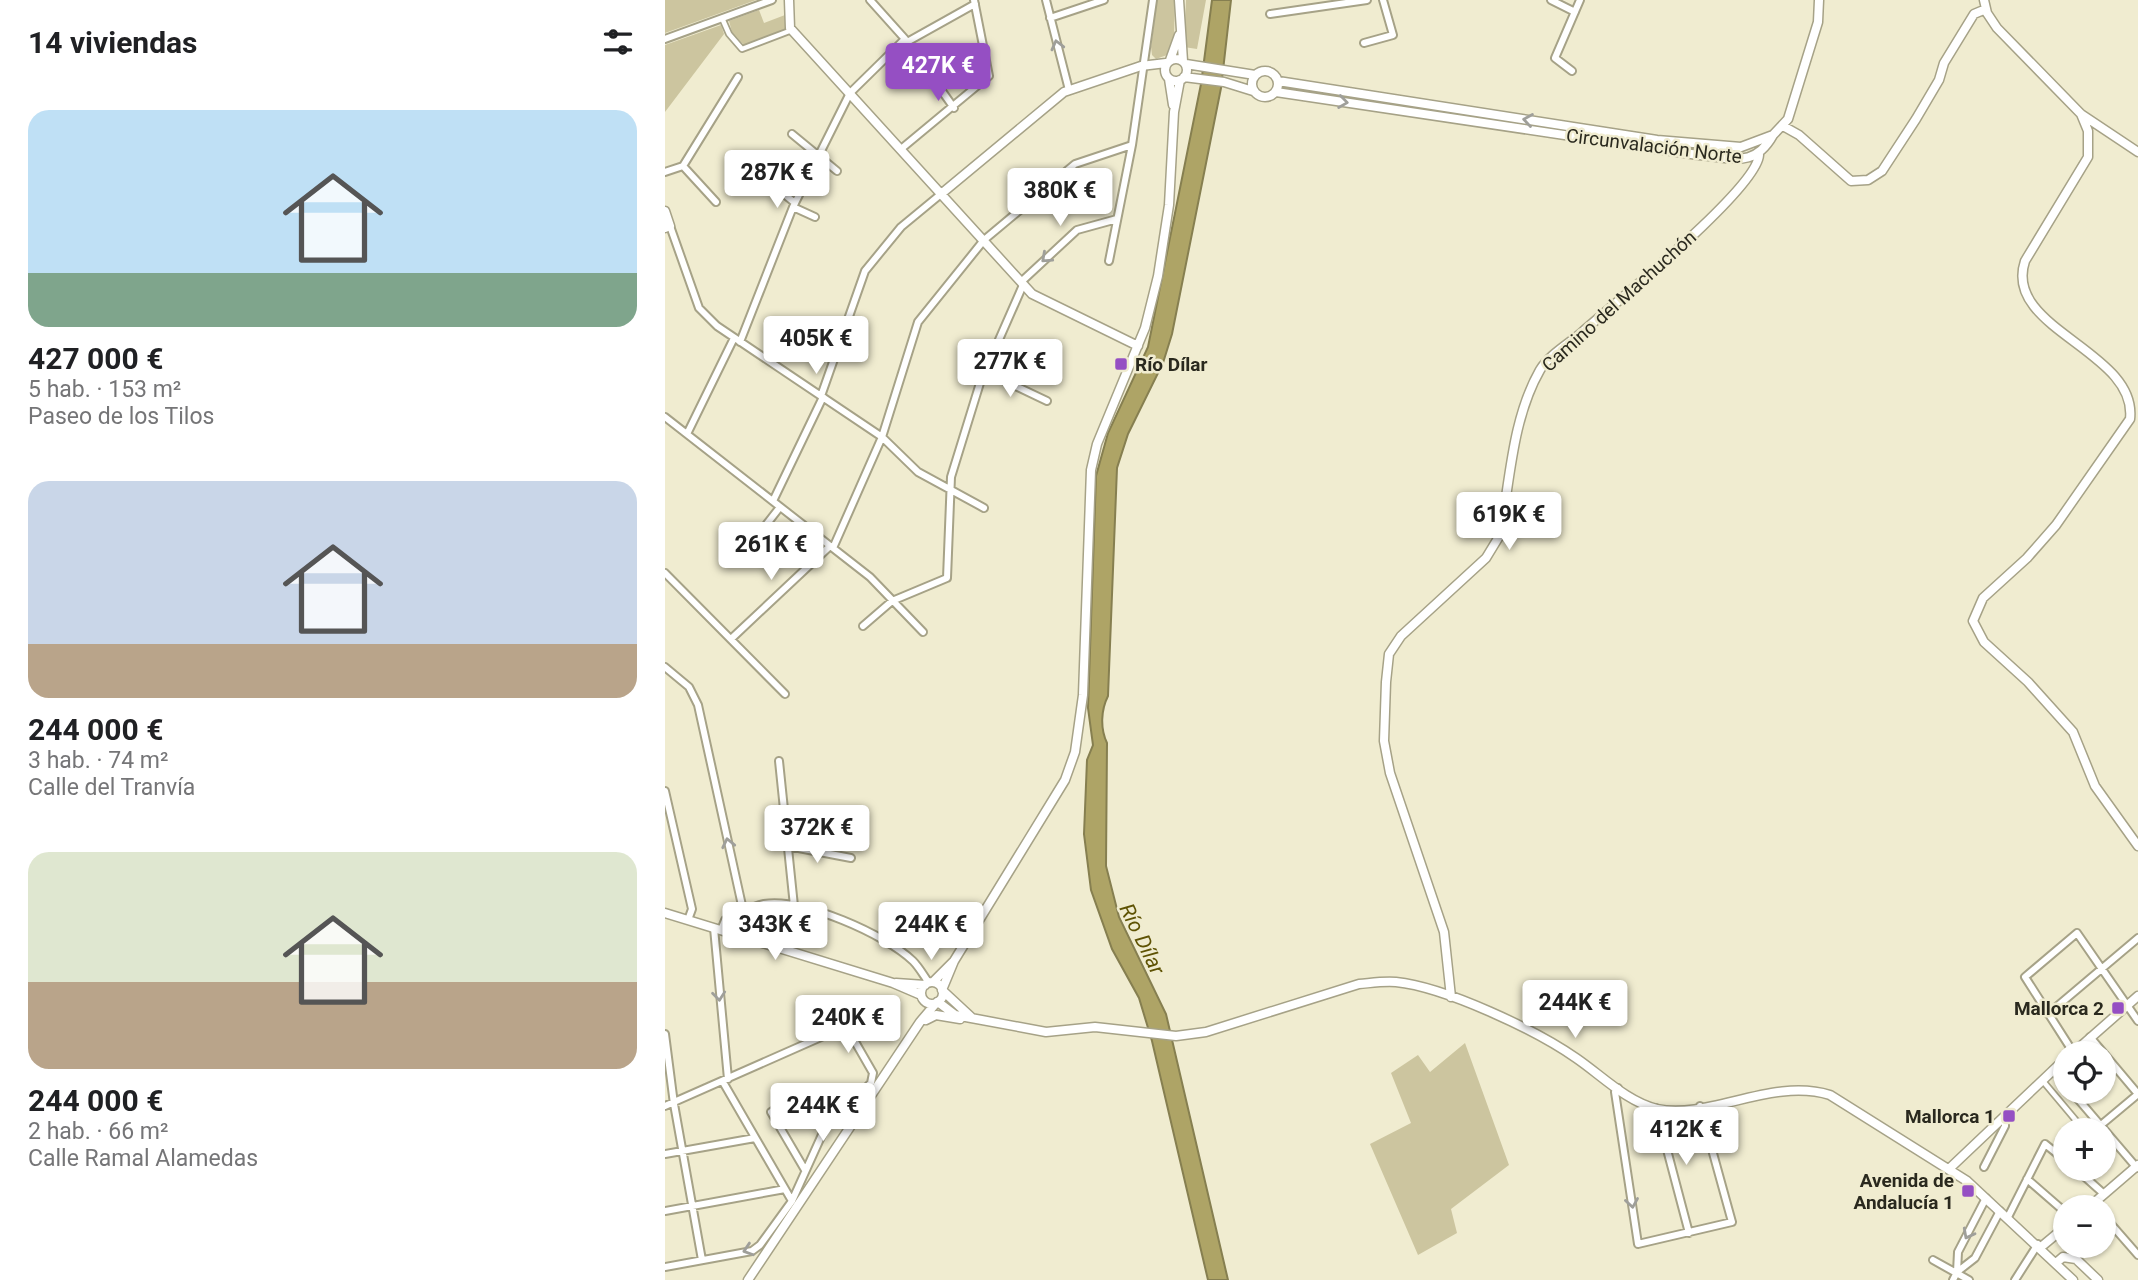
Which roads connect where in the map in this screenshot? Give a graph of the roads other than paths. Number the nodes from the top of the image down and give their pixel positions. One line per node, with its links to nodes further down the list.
1 (772, 0): 18 (street)
2 (789, 0): 20 (street)
3 (870, 0): 23 (street)
4 (1046, 0): 19 (street)
5 (1104, 0): 19 (street)
6 (1153, 0): 27 (street)
7 (1179, 0): 21 (street)
8 (1367, 0): 14 (street)
9 (1383, 0): 24 (street)
10 (1551, 0): 16 (street)
11 (1580, 0): 16 (street)
12 (1819, 0): 41 (street)
13 (974, 2): 23 (street); 38 (street)
14 (1338, 3): 17 (street)
15 (1985, 5): 40 (street); 41 (street)
16 (1575, 12): 28 (street)
17 (1270, 14)
18 (722, 18): 20 (street); 22 (street)
19 (1050, 18): 34 (street, one-way to 19)
20 (792, 30): 37 (street)
21 (1179, 35): 25 (street); 26 (street)
22 (665, 39)
23 (906, 41): 37 (street); 38 (street)
24 (1364, 43)
25 (1168, 61): 26 (street); 27 (street); 31 (street)
26 (1184, 62): 29 (street); 32 (street)
27 (1145, 66): 31 (street); 34 (street); 44 (street)
28 (1572, 71)
29 (1255, 75): 33 (street); 35 (street)
30 (738, 76): 50 (street)
31 (1167, 76): 32 (street); 39 (street)
32 (1182, 79): 35 (street); 39 (street)
33 (1278, 81): 36 (street); 45 (street, Circunvalación Norte, one-way to 33)
34 (1069, 90): 54 (street)
35 (1253, 90): 36 (street)
36 (1276, 92): 49 (street, Circunvalación Norte, one-way to 49)
37 (849, 93): 46 (street); 48 (street)
38 (954, 108): 46 (street)
39 (1174, 112): 65 (street)
40 (2081, 114): 47 (street); 88 (street)
41 (1783, 126): 43 (street)
42 (792, 134): 48 (street)
43 (1773, 135): 45 (street, Circunvalación Norte); 49 (street, Circunvalación Norte)
44 (1132, 145): 59 (street); 61 (street)
45 (1741, 148): 49 (street)
46 (901, 149): 54 (street)
47 (2138, 152)
48 (819, 155): 51 (street); 56 (street)
49 (1759, 155): 104 (street, Camino del Machuchón)
50 (683, 166): 52 (street); 55 (street)
51 (837, 171)
52 (665, 172)
53 (762, 176): 56 (street)
54 (941, 194): 61 (street); 67 (street)
55 (716, 202)
56 (794, 205): 58 (street); 64 (street)
57 (665, 211): 60 (street)
58 (815, 217)
59 (1118, 219): 62 (street); 63 (street, one-way to 63)
60 (667, 227): 64 (street)
61 (984, 240): 63 (street); 71 (street)
62 (1109, 261)
63 (1022, 283): 65 (street); 66 (street)
64 (737, 340): 67 (street); 70 (street)
65 (1139, 346): 97 (street)
66 (984, 371): 68 (street); 72 (street)
67 (822, 396): 71 (street); 73 (street)
68 (1047, 401)
69 (665, 417): 70 (street)
70 (687, 434): 73 (street)
71 (882, 437): 72 (street); 77 (street)
72 (950, 490): 75 (street); 79 (street)
73 (773, 501): 74 (street)
74 (780, 507): 76 (street); 77 (street)
75 (984, 508)
76 (752, 543)
77 (831, 547): 79 (street); 82 (street)
78 (665, 573): 82 (street)
79 (892, 601): 80 (street); 81 (street)
80 (863, 626)
81 (923, 632)
82 (731, 639): 84 (street)
83 (665, 667): 91 (street, one-way to 83)
84 (785, 694)
85 (779, 761): 87 (street)
86 (665, 791): 93 (street)
87 (788, 846): 89 (street); 90 (street)
88 (2138, 846)
89 (851, 858)
90 (794, 906): 91 (street); 100 (street)
91 (743, 910): 94 (street); 95 (street)
92 (665, 913): 93 (street)
93 (688, 920): 94 (street)
94 (717, 929): 95 (street); 117 (street, one-way to 117)
95 (742, 937): 99 (street)
96 (2138, 938): 98 (street)
97 (954, 961): 100 (street); 101 (street)
98 (2101, 969): 106 (street); 107 (street); 107 (street)
99 (893, 983): 100 (street); 103 (street)
100 (929, 983): 101 (street); 103 (street)
101 (943, 990): 105 (street); 108 (street)
102 (2138, 996): 106 (street)
103 (922, 997): 105 (street); 110 (street)
104 (1451, 997): 108 (street); 118 (street)
105 (938, 1002): 108 (street); 110 (street)
106 (2125, 1006): 109 (street); 112 (street)
107 (2048, 1014): 113 (street)
108 (973, 1018): 110 (street)
109 (2138, 1021)
110 (920, 1023): 158 (street)
111 (665, 1034): 120 (street)
112 (2090, 1037): 114 (street); 119 (street)
113 (2065, 1041)
114 (2086, 1041)
115 (2053, 1069): 116 (street)
116 (2042, 1080): 124 (street); 125 (street)
117 (725, 1081): 120 (street); 127 (street); 128 (street)
118 (1618, 1088): 123 (street); 149 (street, one-way to 149)
119 (2138, 1094): 126 (street)
120 (674, 1104): 121 (street); 131 (street)
121 (665, 1106)
122 (1700, 1106): 123 (street); 135 (street); 149 (street)
123 (1655, 1108): 149 (street)
124 (2005, 1116): 133 (street); 135 (street)
125 (2074, 1118)
126 (2109, 1118)
127 (824, 1128): 136 (street); 136 (street)
128 (755, 1138): 131 (street); 139 (street)
129 (2116, 1147): 134 (street)
130 (2053, 1150): 137 (street)
131 (682, 1151): 132 (street); 144 (street)
132 (665, 1154)
133 (1984, 1167)
134 (2137, 1167): 140 (street)
135 (1950, 1168): 141 (street)
136 (805, 1170): 142 (street)
137 (2027, 1179): 143 (street); 147 (street)
138 (2089, 1181): 140 (street)
139 (785, 1189): 142 (street); 144 (street)
140 (2104, 1194)
141 (1986, 1198): 146 (street); 157 (street, one-way to 157)
142 (792, 1201): 153 (street, one-way to 153)
143 (2053, 1202)
144 (692, 1206): 145 (street); 153 (street)
145 (665, 1211)
146 (2000, 1211): 147 (street); 157 (street)
147 (2008, 1217): 151 (street)
148 (2116, 1230): 152 (street)
149 (1689, 1233)
150 (2053, 1236): 151 (street)
151 (2039, 1246): 155 (street); 161 (street)
152 (2138, 1255)
153 (702, 1260): 156 (street)
154 (1933, 1260): 157 (street)
155 (2056, 1263): 162 (street); 163 (street)
156 (665, 1267)
157 (1957, 1272): 159 (street); 160 (street)
158 (748, 1280)
159 (1953, 1280)
160 (1969, 1280)
161 (2015, 1280)
162 (2073, 1280)
163 (2098, 1280)

